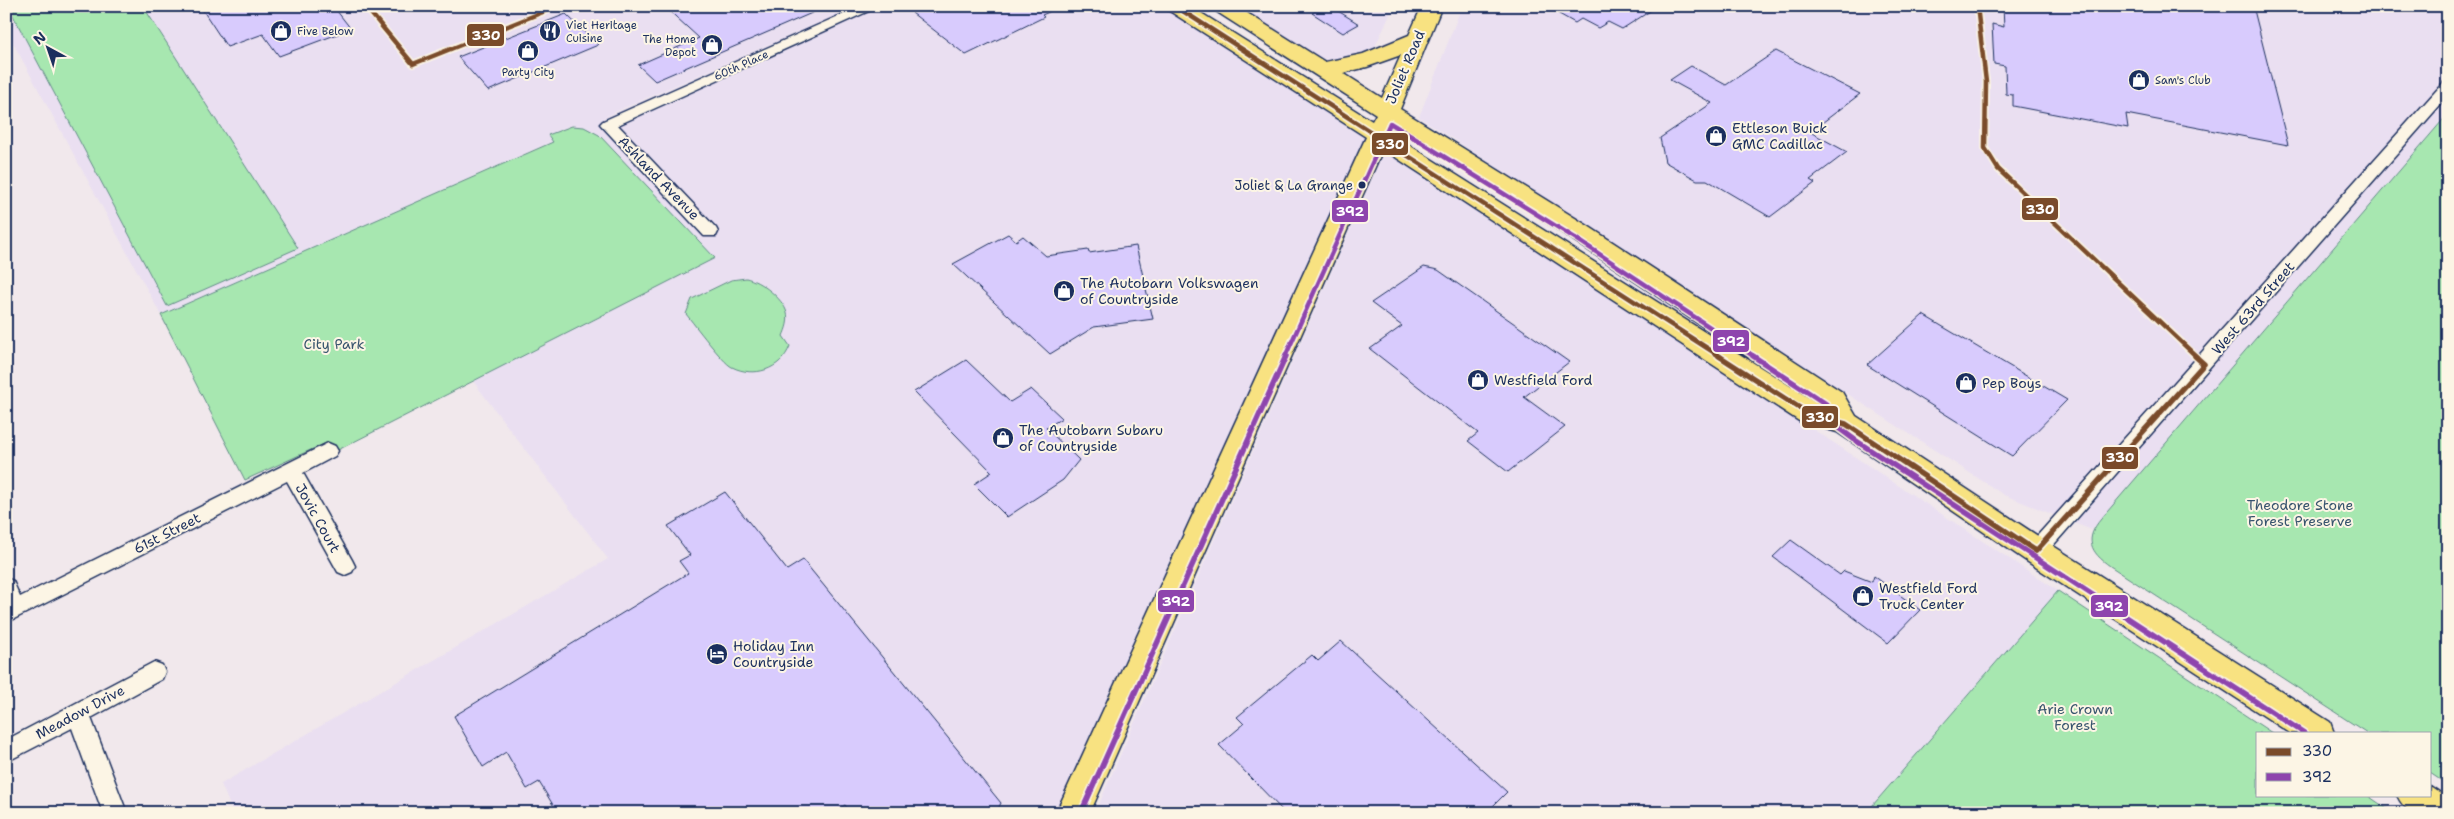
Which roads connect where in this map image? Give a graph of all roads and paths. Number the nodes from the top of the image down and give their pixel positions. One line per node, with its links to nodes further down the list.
1 (873, 6): 9 (street, 60th Place)
2 (1175, 6): 8 (main road)
3 (1221, 6): 6 (main road)
4 (1432, 6): 5 (main road, Joliet Road)
5 (1416, 40): 6 (main road); 8 (main road, Joliet Road)
6 (1323, 69): 8 (main road)
7 (2448, 86): 13 (street, West 63rd Street)
8 (1382, 123): 13 (main road); 23 (main road, Joliet Road)
9 (608, 124): 10 (street, Ashland Avenue)
10 (710, 232)
11 (328, 451): 12 (street, 61st Street)
12 (291, 470): 14 (street, Jovic Court); 16 (street, 61st Street)
13 (2036, 551): 19 (main road)
14 (345, 566)
15 (6, 586): 16 (street)
16 (10, 612)
17 (154, 672): 18 (street, Meadow Drive)
18 (78, 713): 20 (street, Meadow Drive); 22 (street)
19 (2316, 732)
20 (6, 752)
21 (2416, 796): 24 (main road)
22 (115, 813)
23 (1073, 813)
24 (2441, 813)

